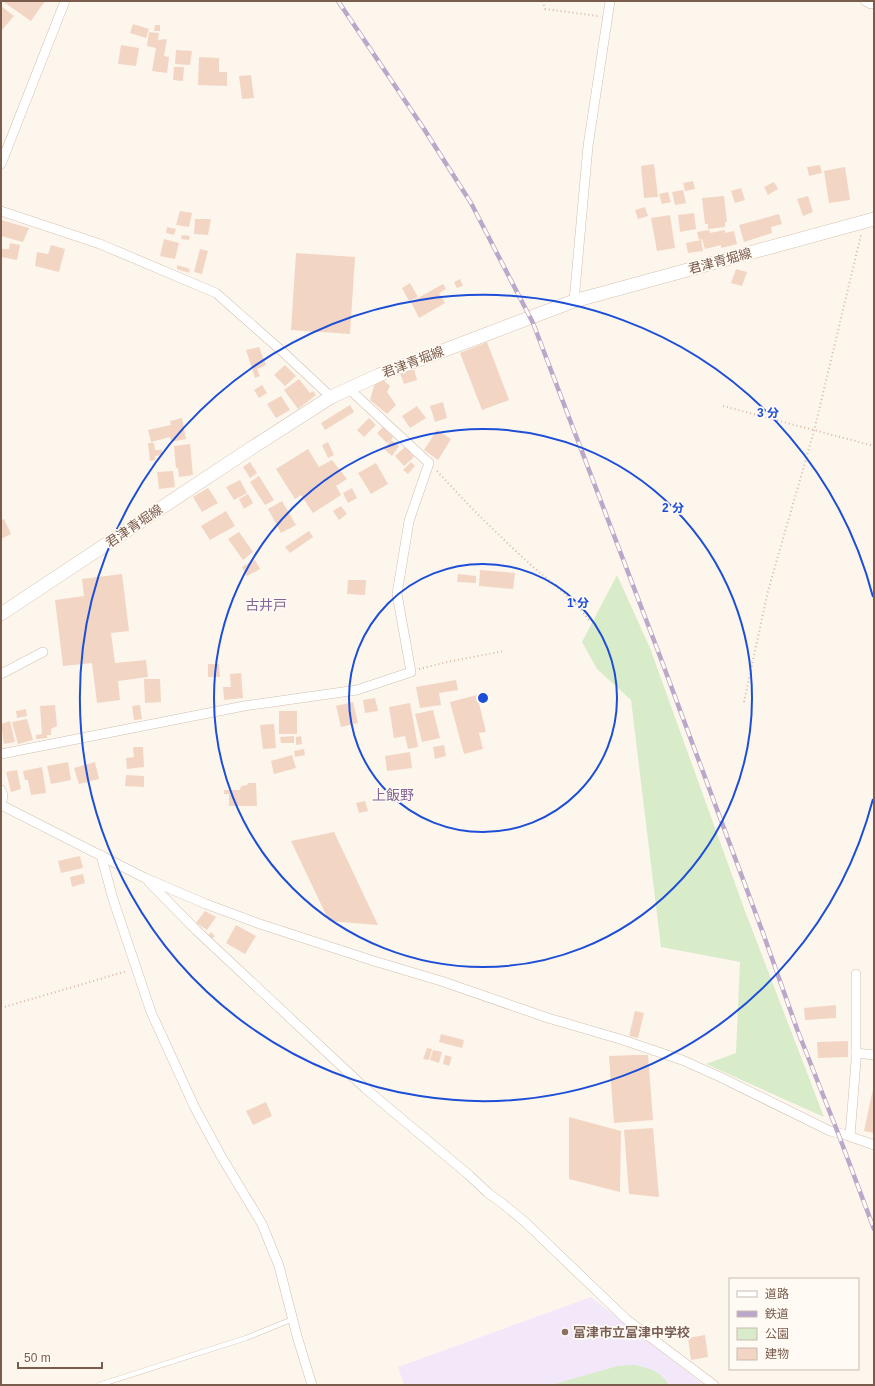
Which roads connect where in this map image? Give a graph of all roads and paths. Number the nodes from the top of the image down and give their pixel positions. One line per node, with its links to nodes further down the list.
1 (65, 1): 7 (street)
2 (543, 1): 6 (path)
3 (610, 1): 6 (street)
4 (865, 1): 5 (street)
5 (874, 3)
6 (607, 17): 10 (street)
7 (1, 164)
8 (1, 211): 12 (street)
9 (869, 221): 10 (main road, 君津青堀線); 14 (path)
10 (574, 300): 11 (main road, 君津青堀線)
11 (348, 388): 12 (main road, 君津青堀線); 16 (street)
12 (331, 397): 17 (main road, 君津青堀線)
13 (723, 406): 14 (path)
14 (814, 431): 15 (path); 23 (path)
15 (874, 446)
16 (429, 463): 18 (path); 21 (street)
17 (1, 614)
18 (590, 622)
19 (504, 651): 21 (path)
20 (43, 652): 22 (street)
21 (410, 672): 24 (street)
22 (1, 674)
23 (744, 702)
24 (1, 754)
25 (1, 790): 26 (street)
26 (1, 805): 27 (street)
27 (101, 855): 28 (street); 29 (street)
28 (145, 878): 34 (street); 39 (street)
29 (136, 969): 31 (path); 36 (street)
30 (856, 974): 32 (street)
31 (1, 1008)
32 (856, 1053): 33 (street); 34 (street)
33 (874, 1055)
34 (850, 1136): 35 (street)
35 (874, 1145)
36 (293, 1319): 37 (lane); 38 (street)
37 (99, 1385)
38 (312, 1385)
39 (714, 1385)

